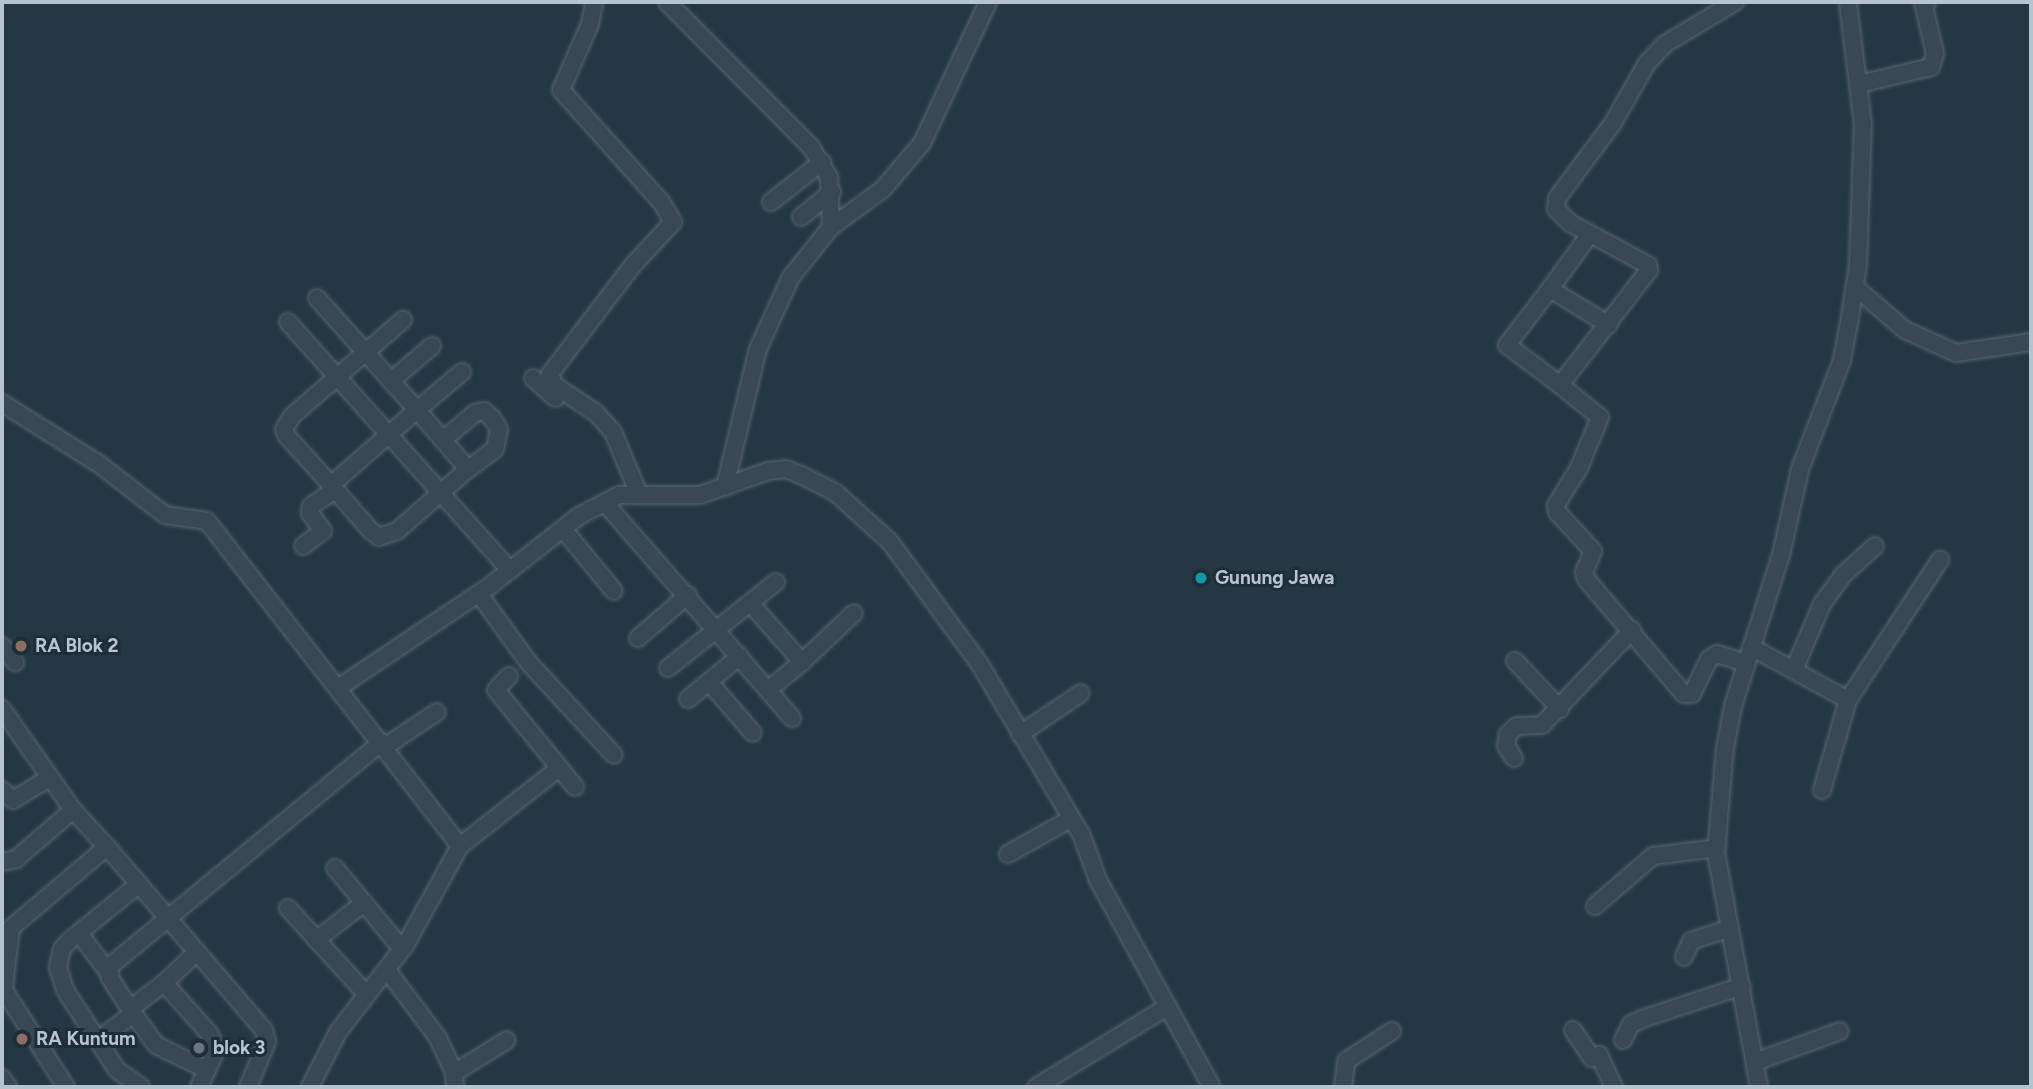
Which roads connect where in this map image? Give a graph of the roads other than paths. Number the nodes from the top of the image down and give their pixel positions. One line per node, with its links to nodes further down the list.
1 (594, 2): 30 (street)
2 (667, 2): 8 (street)
3 (988, 2): 12 (street)
4 (1735, 2): 13 (street)
5 (1848, 2): 7 (street)
6 (1927, 2): 7 (street)
7 (1859, 84): 14 (street)
8 (822, 162): 9 (street); 10 (street)
9 (832, 192): 11 (street); 12 (street)
10 (771, 202)
11 (801, 217)
12 (831, 227): 35 (street)
13 (1590, 234): 15 (street); 19 (street)
14 (1855, 287): 20 (street); 54 (street)
15 (1550, 289): 19 (street); 27 (street)
16 (317, 298): 22 (street)
17 (403, 320): 22 (street)
18 (288, 322): 24 (street)
19 (1609, 326): 27 (street)
20 (2031, 342)
21 (432, 346): 26 (street)
22 (365, 352): 24 (street); 26 (street)
23 (462, 372): 29 (street)
24 (336, 378): 31 (street); 34 (street)
25 (533, 379): 30 (street)
26 (391, 381): 29 (street)
27 (1560, 385): 51 (street)
28 (2, 403): 63 (street)
29 (417, 410): 31 (street); 32 (street)
30 (596, 413): 36 (street)
31 (389, 435): 34 (street); 37 (street)
32 (443, 440): 33 (street); 33 (street)
33 (468, 469): 37 (street)
34 (331, 485): 37 (street); 41 (street)
35 (725, 487): 36 (street); 73 (street)
36 (638, 492): 38 (street)
37 (440, 493): 43 (street)
38 (605, 503): 39 (street); 47 (street)
39 (563, 529): 43 (street); 45 (street)
40 (1875, 545): 60 (street)
41 (303, 546)
42 (1940, 560): 67 (street)
43 (510, 570): 46 (street)
44 (776, 582): 48 (street)
45 (614, 590)
46 (479, 594): 63 (street); 75 (street)
47 (688, 595): 50 (street); 52 (street)
48 (750, 603): 50 (street); 58 (street)
49 (854, 613): 58 (street)
50 (717, 629): 55 (street); 59 (street)
51 (1632, 630): 54 (street); 68 (street)
52 (638, 638)
53 (2, 646): 57 (street)
54 (1749, 655): 60 (street); 86 (street)
55 (740, 656): 62 (street); 64 (street)
56 (1516, 661): 68 (street)
57 (15, 662)
58 (802, 662): 64 (street)
59 (668, 668)
60 (1794, 670): 67 (street)
61 (509, 676): 77 (street)
62 (709, 682): 66 (street); 72 (street)
63 (338, 688): 74 (street)
64 (768, 690): 71 (street)
65 (1081, 693): 73 (street)
66 (688, 699)
67 (1848, 700): 81 (street)
68 (1560, 709): 76 (street)
69 (437, 712): 74 (street)
70 (3, 713): 78 (street)
71 (792, 718)
72 (752, 733)
73 (1020, 734): 83 (street)
74 (384, 744): 84 (street); 94 (street)
75 (614, 755)
76 (1514, 758)
77 (558, 769): 79 (street); 84 (street)
78 (49, 778): 80 (street); 82 (street)
79 (575, 787)
80 (2, 790)
81 (1822, 790)
82 (73, 810): 85 (street); 88 (street)
83 (1072, 818): 87 (street); 108 (street)
84 (460, 846): 99 (street)
85 (107, 847): 90 (street); 95 (street)
86 (1717, 848): 92 (street); 96 (street)
87 (1008, 854)
88 (2, 862)
89 (335, 869): 91 (street)
90 (139, 884): 94 (street); 97 (street)
91 (364, 903): 98 (street); 99 (street)
92 (1595, 906)
93 (288, 908): 98 (street)
94 (169, 919): 100 (street); 103 (street)
95 (7, 927): 106 (street)
96 (1729, 929): 101 (street); 105 (street)
97 (79, 933): 103 (street); 113 (street)
98 (316, 940): 107 (street)
99 (402, 949): 102 (street)
100 (197, 952): 104 (street); 124 (street)
101 (1684, 957)
102 (387, 970): 107 (street); 119 (street)
103 (108, 972): 109 (street)
104 (164, 983): 109 (street); 117 (street)
105 (1742, 986): 115 (street); 116 (street)
106 (3, 987): 121 (street)
107 (366, 994): 125 (street)
108 (1167, 1007): 126 (street); 127 (street)
109 (131, 1012): 113 (street); 117 (street)
110 (1573, 1030): 129 (street)
111 (1392, 1031): 128 (street)
112 (1840, 1031): 116 (street)
113 (98, 1040): 122 (street)
114 (506, 1040): 119 (street)
115 (1623, 1040)
116 (1755, 1062): 130 (street)
117 (207, 1070): 123 (street)
118 (2, 1078): 120 (street)
119 (454, 1080)
120 (8, 1087)
121 (65, 1087)
122 (141, 1087)
123 (199, 1087)
124 (248, 1087)
125 (310, 1087)
126 (1035, 1087)
127 (1212, 1087)
128 (1343, 1087)
129 (1614, 1087)
130 (1759, 1087)

